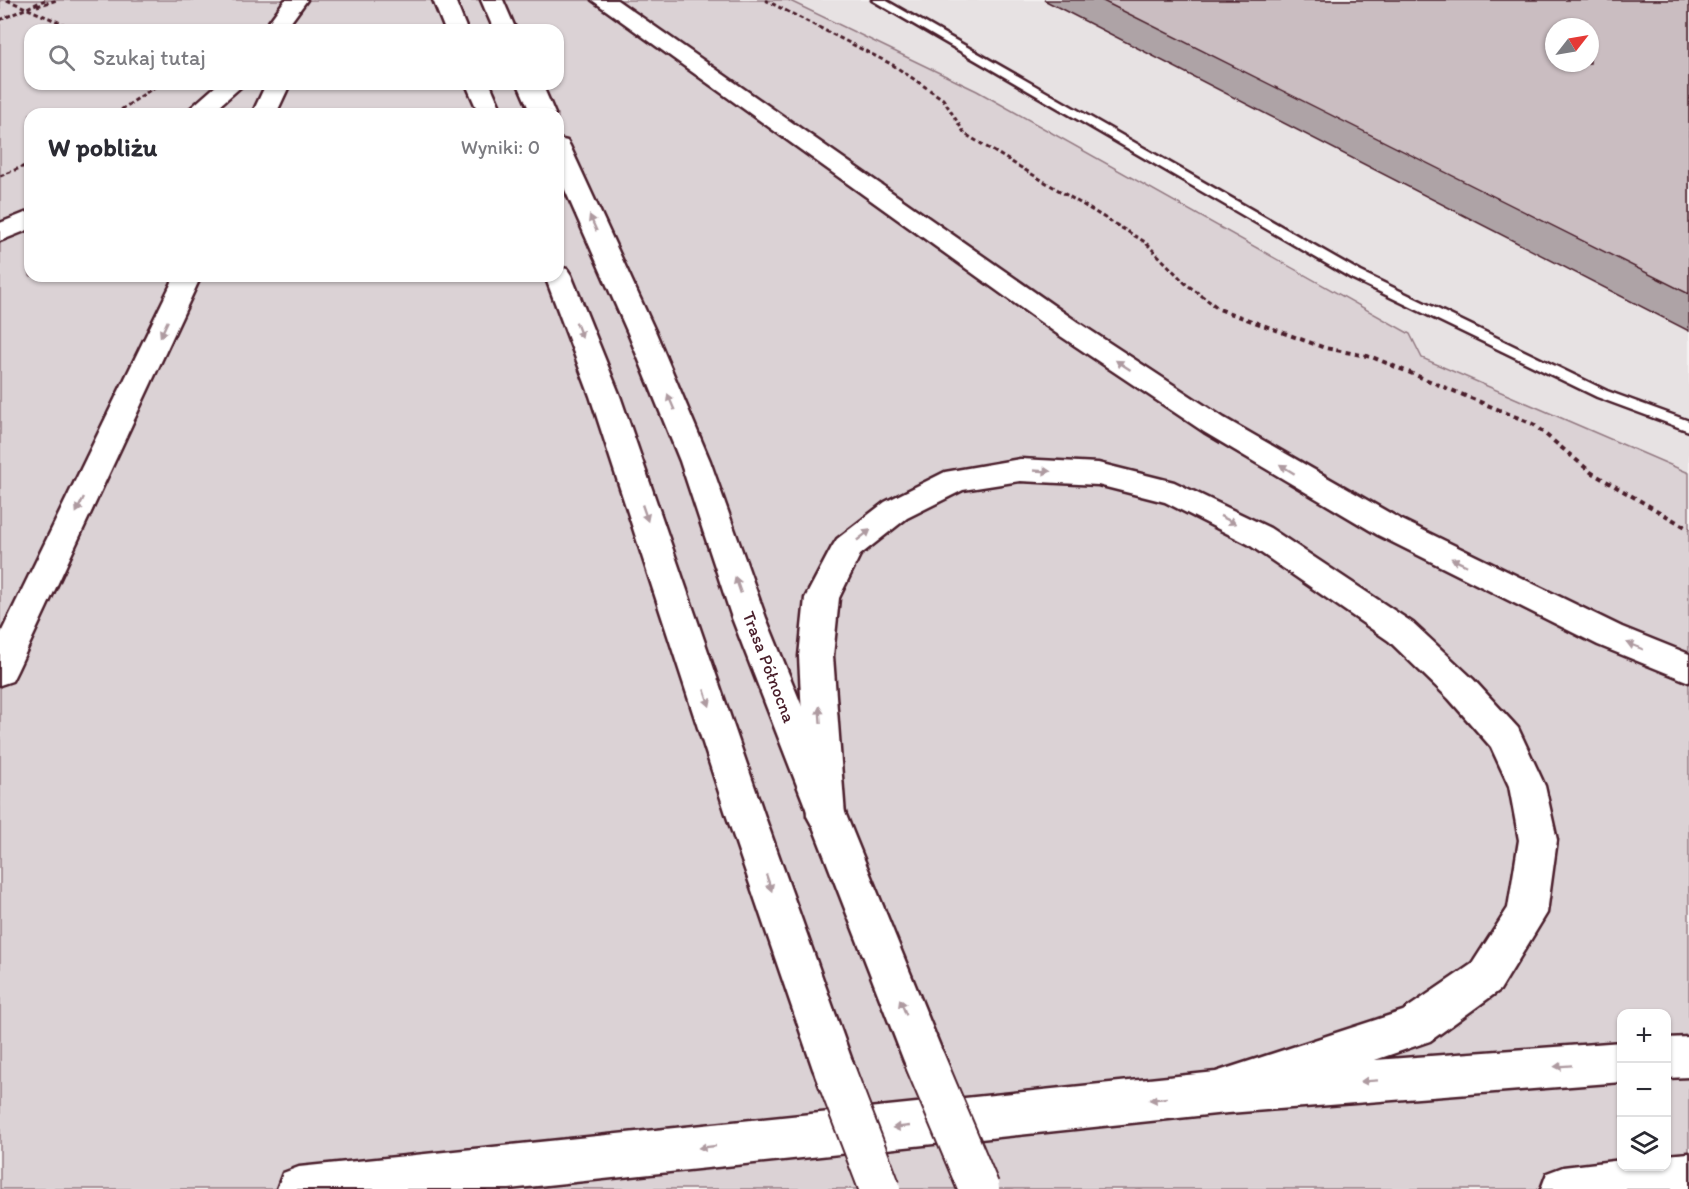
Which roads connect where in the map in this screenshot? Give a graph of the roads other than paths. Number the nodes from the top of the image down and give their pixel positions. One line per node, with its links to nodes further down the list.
1 (444, 0): 7 (main road)
2 (492, 0): 8 (main road)
3 (603, 0): 23 (main road, one-way to 3)
4 (877, 0): 22 (lane)
5 (306, 6): 6 (main road)
6 (282, 24)
7 (454, 24)
8 (503, 24)
9 (225, 90): 13 (main road)
10 (275, 90): 14 (main road)
11 (481, 90): 15 (main road)
12 (533, 90): 16 (main road)
13 (203, 108)
14 (267, 108)
15 (488, 108)
16 (540, 108)
17 (564, 159): 25 (main road, Trasa Północna, one-way to 17)
18 (24, 222): 19 (main road)
19 (0, 233)
20 (185, 282): 24 (main road, one-way to 24)
21 (561, 282): 32 (main road, one-way to 32, bridge)
22 (1689, 426)
23 (1689, 668)
24 (0, 671)
25 (826, 816): 29 (main road, one-way to 29); 33 (main road, Trasa Północna, one-way to 25, bridge)
26 (1689, 1057): 27 (main road)
27 (1671, 1058)
28 (1617, 1062): 29 (main road, one-way to 29)
29 (1216, 1093): 31 (main road, one-way to 31)
30 (1689, 1175): 34 (main road)
31 (299, 1189)
32 (880, 1189)
33 (979, 1189)
34 (1563, 1189)

